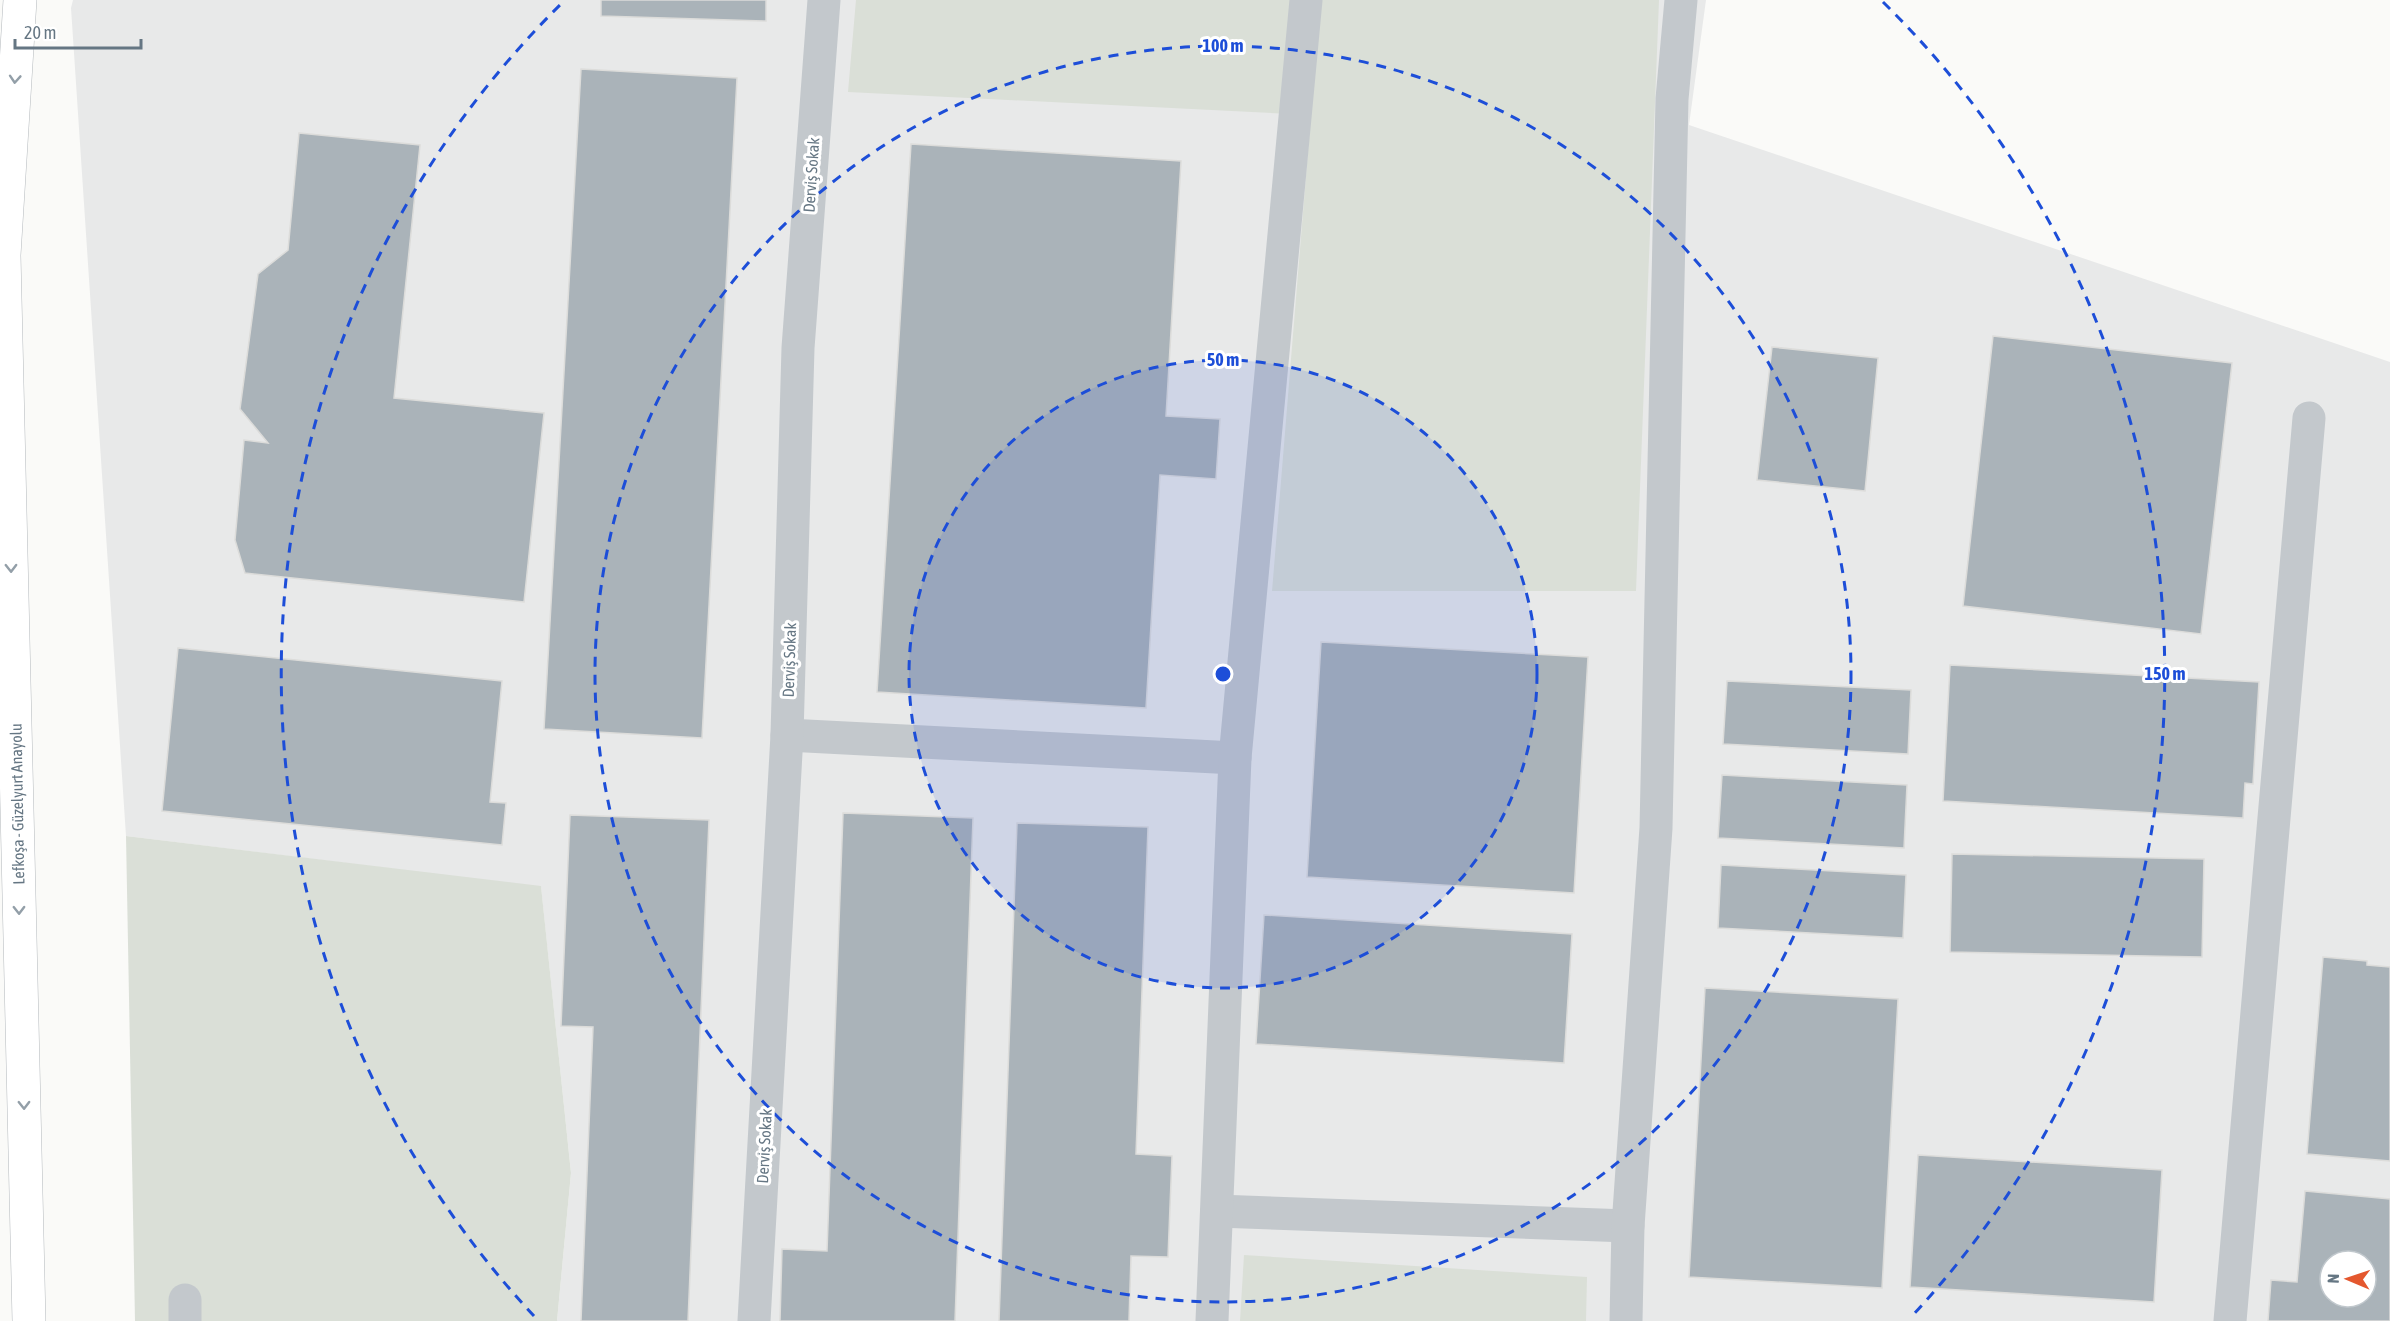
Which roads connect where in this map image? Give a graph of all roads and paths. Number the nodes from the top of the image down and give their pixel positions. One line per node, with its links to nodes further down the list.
1 (20, 0): 10 (highway, Lefkoşa - Güzelyurt Anayolu, one-way to 10)
2 (824, 0): 6 (street, Derviş Sokak)
3 (1306, 0): 7 (street)
4 (1681, 0): 9 (street)
5 (2309, 418): 14 (street)
6 (787, 735): 7 (street); 11 (street, Derviş Sokak)
7 (1235, 758): 8 (street)
8 (1217, 1211): 9 (street); 12 (street)
9 (1628, 1226): 13 (street)
10 (29, 1321)
11 (754, 1321)
12 (1212, 1321)
13 (1626, 1321)
14 (2230, 1321)

